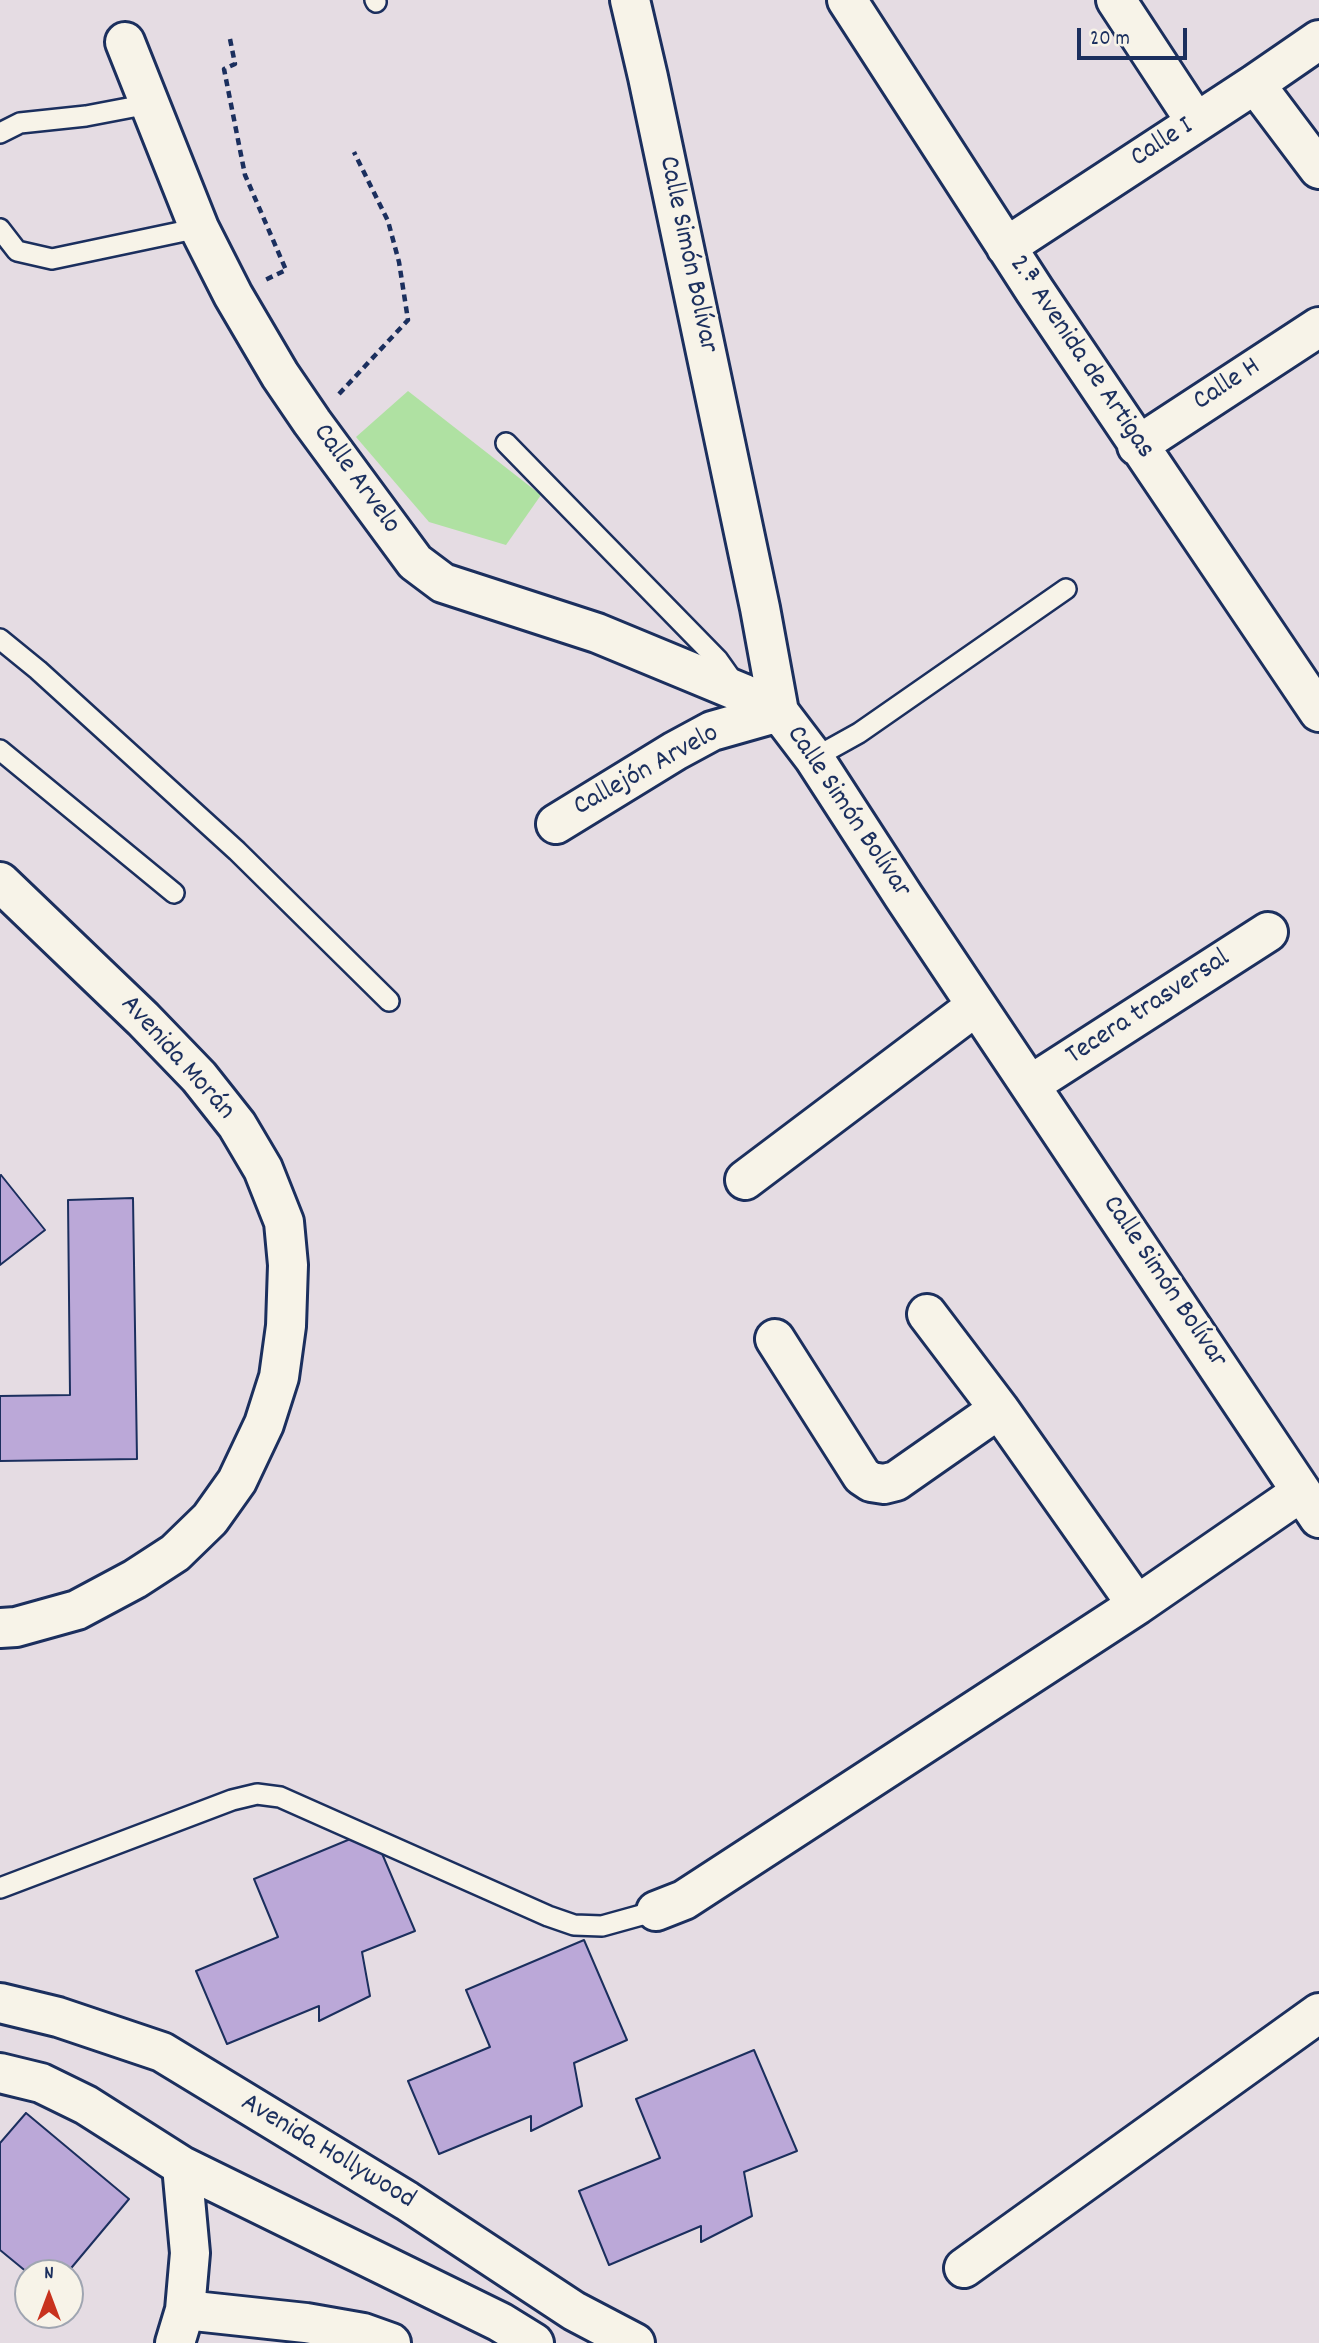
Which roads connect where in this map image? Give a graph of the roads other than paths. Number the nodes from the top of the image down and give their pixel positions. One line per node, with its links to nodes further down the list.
1 (630, 0): 20 (street, Calle Simón Bolívar)
2 (846, 0): 13 (street, 2.ª Avenida de Artigas)
3 (1116, 0): 8 (street)
4 (1319, 40): 6 (street, Calle I)
5 (125, 42): 7 (street, Calle Arvelo)
6 (1255, 84): 8 (street, Calle I); 10 (street)
7 (149, 104): 9 (lane); 11 (street, Calle Arvelo)
8 (1196, 122): 13 (street, Calle I)
9 (0, 133)
10 (1319, 169)
11 (199, 228): 12 (lane); 19 (street, Calle Arvelo)
12 (0, 229)
13 (1006, 247): 16 (street, 2.ª Avenida de Artigas)
14 (1319, 327): 16 (street, Calle H)
15 (506, 443): 19 (lane)
16 (1138, 446): 21 (street, 2.ª Avenida de Artigas)
17 (1066, 589): 23 (lane)
18 (0, 639): 28 (lane)
19 (742, 693): 20 (street, Calle Arvelo)
20 (779, 712): 23 (street, Calle Simón Bolívar); 24 (street, Callejón Arvelo)
21 (1319, 712)
22 (0, 750): 26 (lane)
23 (814, 758): 29 (street, Calle Simón Bolívar)
24 (556, 824)
25 (0, 882): 37 (street, Avenida Morán)
26 (174, 893)
27 (1268, 933): 30 (street, Tecera trasversal)
28 (389, 1001)
29 (976, 1006): 30 (street, Calle Simón Bolívar); 31 (street)
30 (1030, 1085): 35 (street, Calle Simón Bolívar)
31 (745, 1180)
32 (927, 1314): 34 (street)
33 (775, 1339): 34 (street)
34 (999, 1409): 36 (street)
35 (1310, 1505): 36 (street)
36 (1138, 1605): 39 (street)
37 (0, 1628)
38 (0, 1888): 39 (lane)
39 (656, 1911)
40 (0, 2003): 48 (street, Avenida Hollywood)
41 (1319, 2013): 44 (street)
42 (0, 2073): 43 (street)
43 (183, 2166): 45 (street); 47 (street)
44 (964, 2268)
45 (180, 2327): 46 (street)
46 (391, 2343)
47 (534, 2343)
48 (635, 2343)

